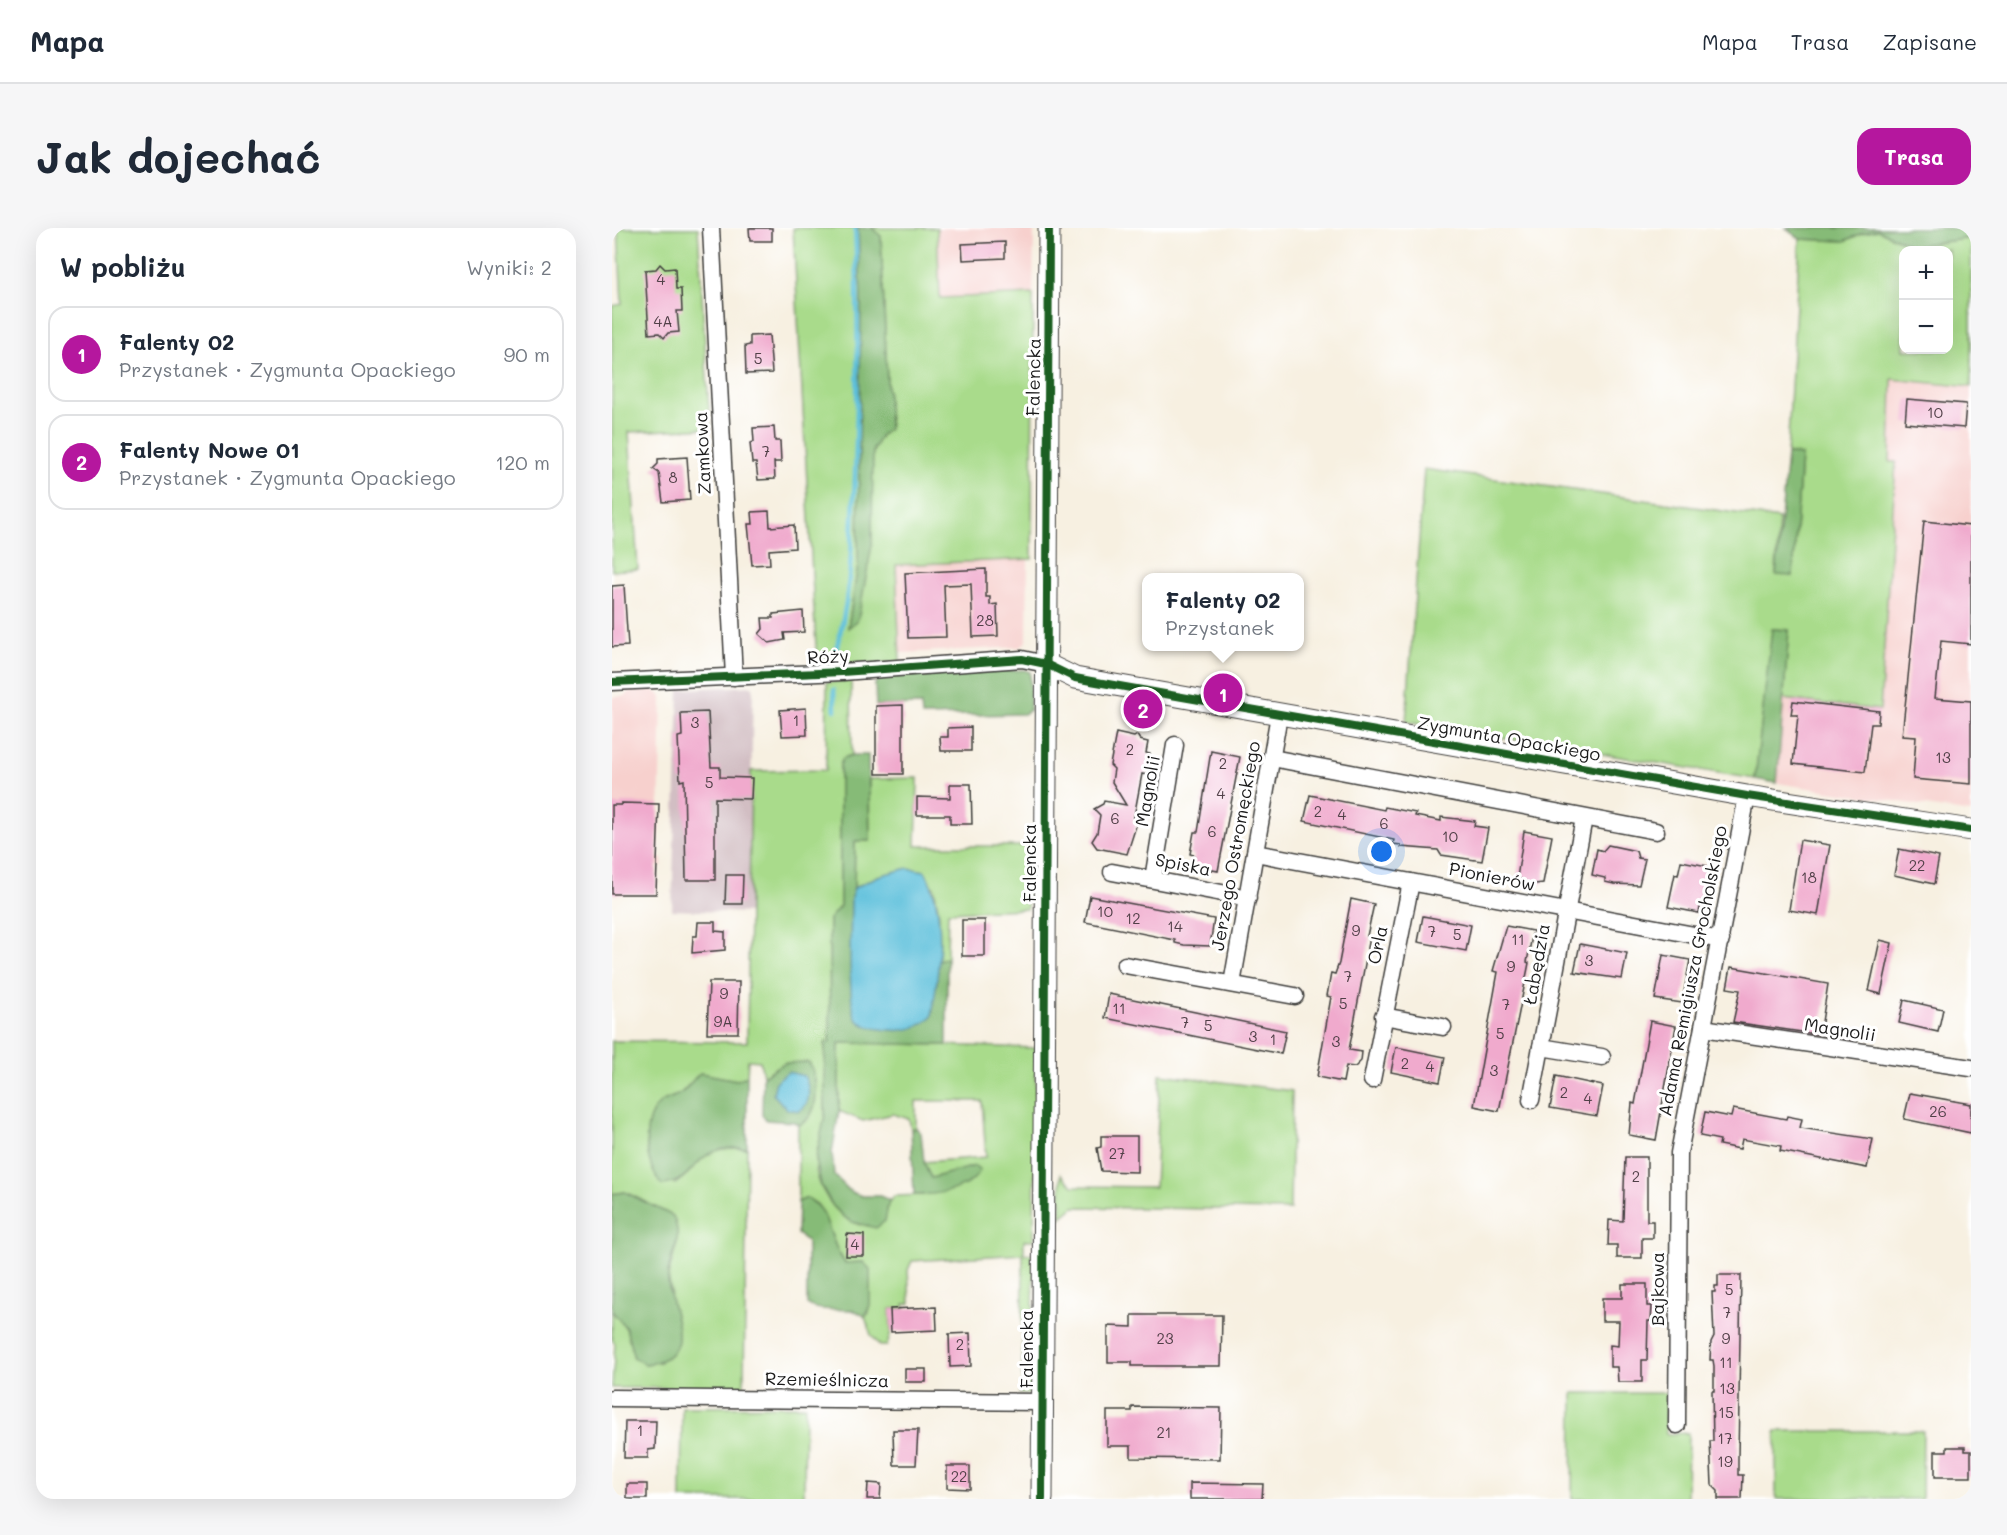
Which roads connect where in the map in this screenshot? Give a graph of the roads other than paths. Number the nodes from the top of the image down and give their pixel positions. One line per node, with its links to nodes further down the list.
1 (711, 228): 4 (street, Zamkowa)
2 (1049, 228): 3 (street, Falencka)
3 (1046, 664): 4 (street, Róży); 6 (street, Zygmunta Opackiego); 33 (street, Falencka)
4 (734, 677): 5 (street, Róży)
5 (612, 681)
6 (1279, 715): 8 (street, Jerzego Ostromęckiego); 9 (street, Zygmunta Opackiego)
7 (1175, 745): 15 (street, Magnolii)
8 (1272, 758): 10 (street); 13 (street, Jerzego Ostromęckiego)
9 (1747, 796): 11 (street, Zygmunta Opackiego); 19 (street, Adama Remigiusza Grocholskiego)
10 (1584, 818): 12 (street); 18 (street, Łabędzia)
11 (1971, 830)
12 (1656, 831)
13 (1255, 853): 16 (street, Pionierów); 17 (street, Jerzego Ostromęckiego)
14 (1112, 872): 15 (street, Spiska)
15 (1153, 879): 17 (street, Spiska)
16 (1411, 882): 18 (street, Pionierów); 23 (street, Orla)
17 (1248, 898): 21 (street, Jerzego Ostromęckiego)
18 (1566, 911): 19 (street, Pionierów); 26 (street, Łabędzia)
19 (1721, 940): 25 (street, Adama Remigiusza Grocholskiego)
20 (1125, 965): 21 (street)
21 (1232, 984): 22 (street)
22 (1295, 996)
23 (1383, 1016): 24 (street); 29 (street, Orla)
24 (1443, 1027)
25 (1703, 1028): 28 (street, Magnolii); 31 (street, Adama Remigiusza Grocholskiego)
26 (1541, 1047): 27 (street); 30 (street, Łabędzia)
27 (1602, 1057)
28 (1971, 1068)
29 (1372, 1080)
30 (1531, 1100)
31 (1678, 1154): 34 (street, Bajkowa)
32 (612, 1398): 33 (street, Rzemieślnicza)
33 (1042, 1402): 35 (street, Falencka)
34 (1677, 1425)
35 (1042, 1499)

